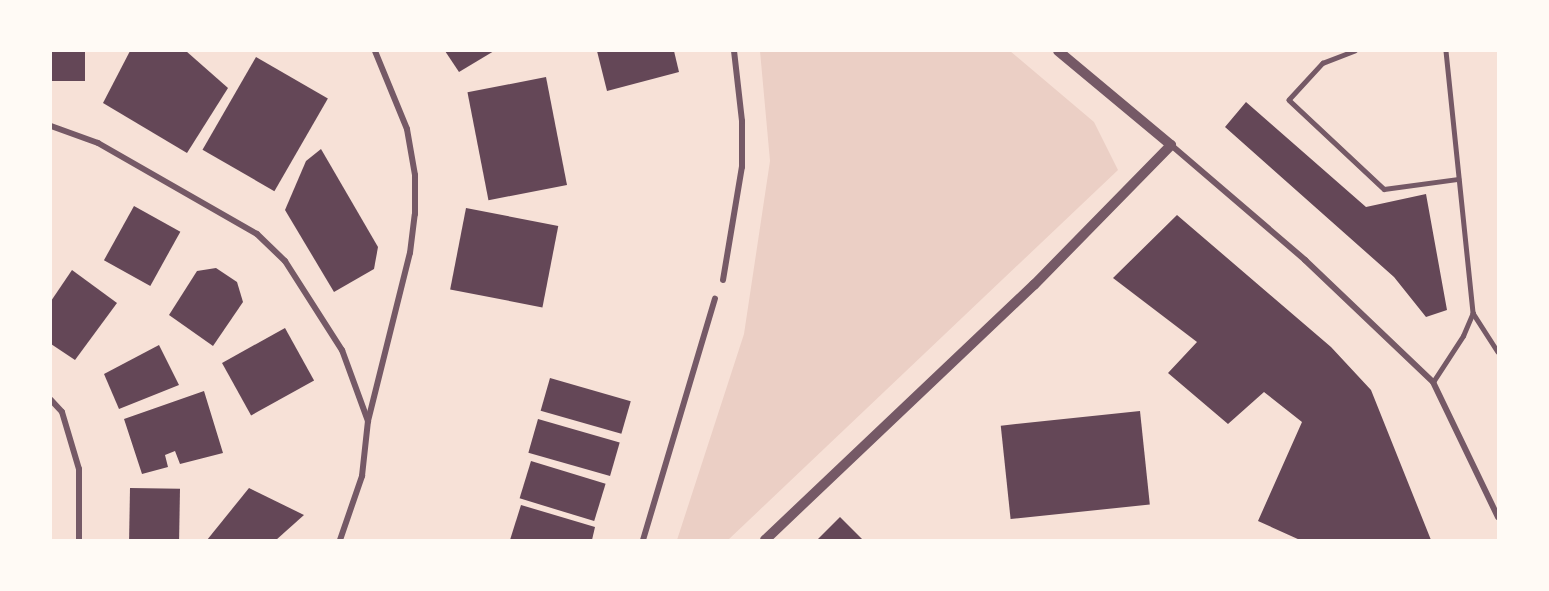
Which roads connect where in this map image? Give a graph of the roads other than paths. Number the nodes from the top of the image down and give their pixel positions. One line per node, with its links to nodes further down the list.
1 (375, 51): 15 (street)
2 (734, 51): 9 (street)
3 (1058, 51): 7 (street)
4 (1355, 51): 8 (lane)
5 (1446, 51): 8 (lane)
6 (51, 126): 15 (street)
7 (1172, 145): 13 (street); 20 (street)
8 (1458, 178): 11 (lane)
9 (723, 280)
10 (715, 298): 19 (street)
11 (1473, 313): 12 (lane); 13 (lane)
12 (1498, 352)
13 (1433, 382): 16 (street)
14 (51, 400): 17 (street)
15 (368, 421): 18 (street)
16 (1498, 517)
17 (80, 540)
18 (340, 540)
19 (643, 540)
20 (765, 540)

